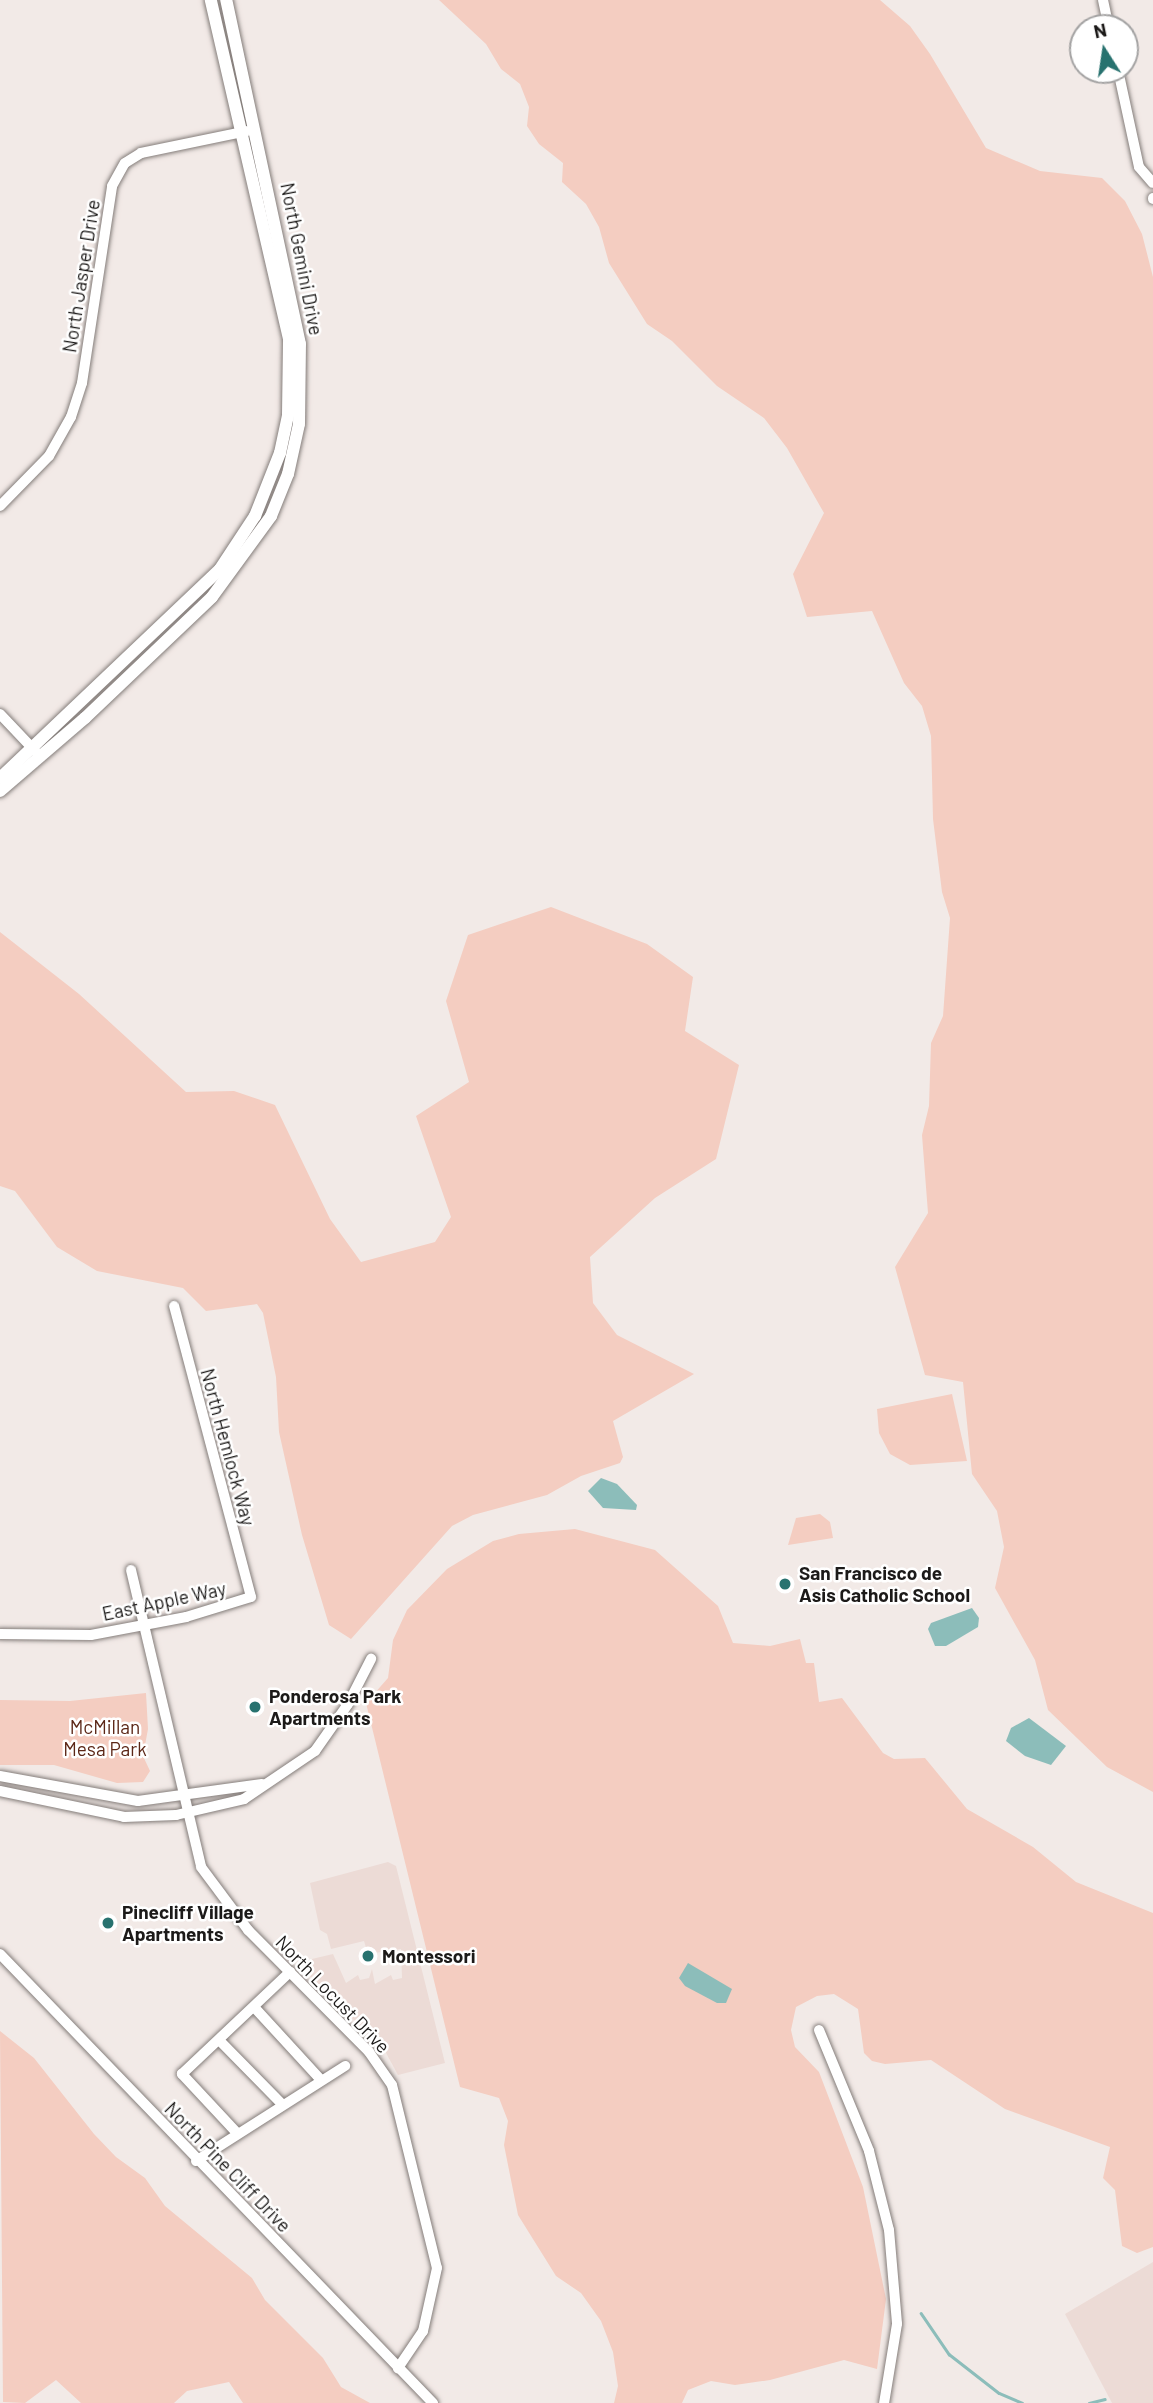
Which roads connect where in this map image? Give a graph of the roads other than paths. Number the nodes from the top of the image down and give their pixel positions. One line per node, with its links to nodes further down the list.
1 (211, 0): 4 (street, North Gemini Drive)
2 (226, 0): 4 (street, North Gemini Drive)
3 (1121, 84): 5 (street)
4 (249, 130): 6 (street, North Jasper Drive); 8 (street, North Gemini Drive)
5 (1153, 183)
6 (0, 506)
7 (0, 714): 8 (street)
8 (38, 753): 9 (street, North Gemini Drive); 10 (street, North Gemini Drive)
9 (0, 778)
10 (0, 791)
11 (174, 1306): 13 (street, North Hemlock Way)
12 (131, 1570): 14 (street, North Locust Drive)
13 (251, 1597): 14 (street, East Apple Way)
14 (144, 1626): 15 (street, East Apple Way); 21 (street, North Locust Drive)
15 (0, 1634)
16 (371, 1659): 18 (street)
17 (0, 1776): 19 (street)
18 (262, 1784): 21 (street); 23 (street)
19 (58, 1790): 21 (street); 22 (street)
20 (0, 1791): 22 (street)
21 (186, 1798): 23 (street, North Locust Drive)
22 (55, 1803): 23 (street)
23 (190, 1811): 25 (street, North Locust Drive)
24 (0, 1954): 33 (street, North Pine Cliff Drive)
25 (290, 1972): 26 (street); 34 (street, North Locust Drive)
26 (254, 2007): 28 (street); 30 (street)
27 (819, 2030): 36 (street)
28 (219, 2040): 31 (street); 32 (street)
29 (345, 2066): 30 (street)
30 (321, 2080): 31 (street)
31 (282, 2104): 32 (street)
32 (237, 2133): 33 (street)
33 (196, 2161): 34 (street, North Pine Cliff Drive)
34 (398, 2368): 35 (street, North Pine Cliff Drive)
35 (433, 2403)
36 (884, 2403)

